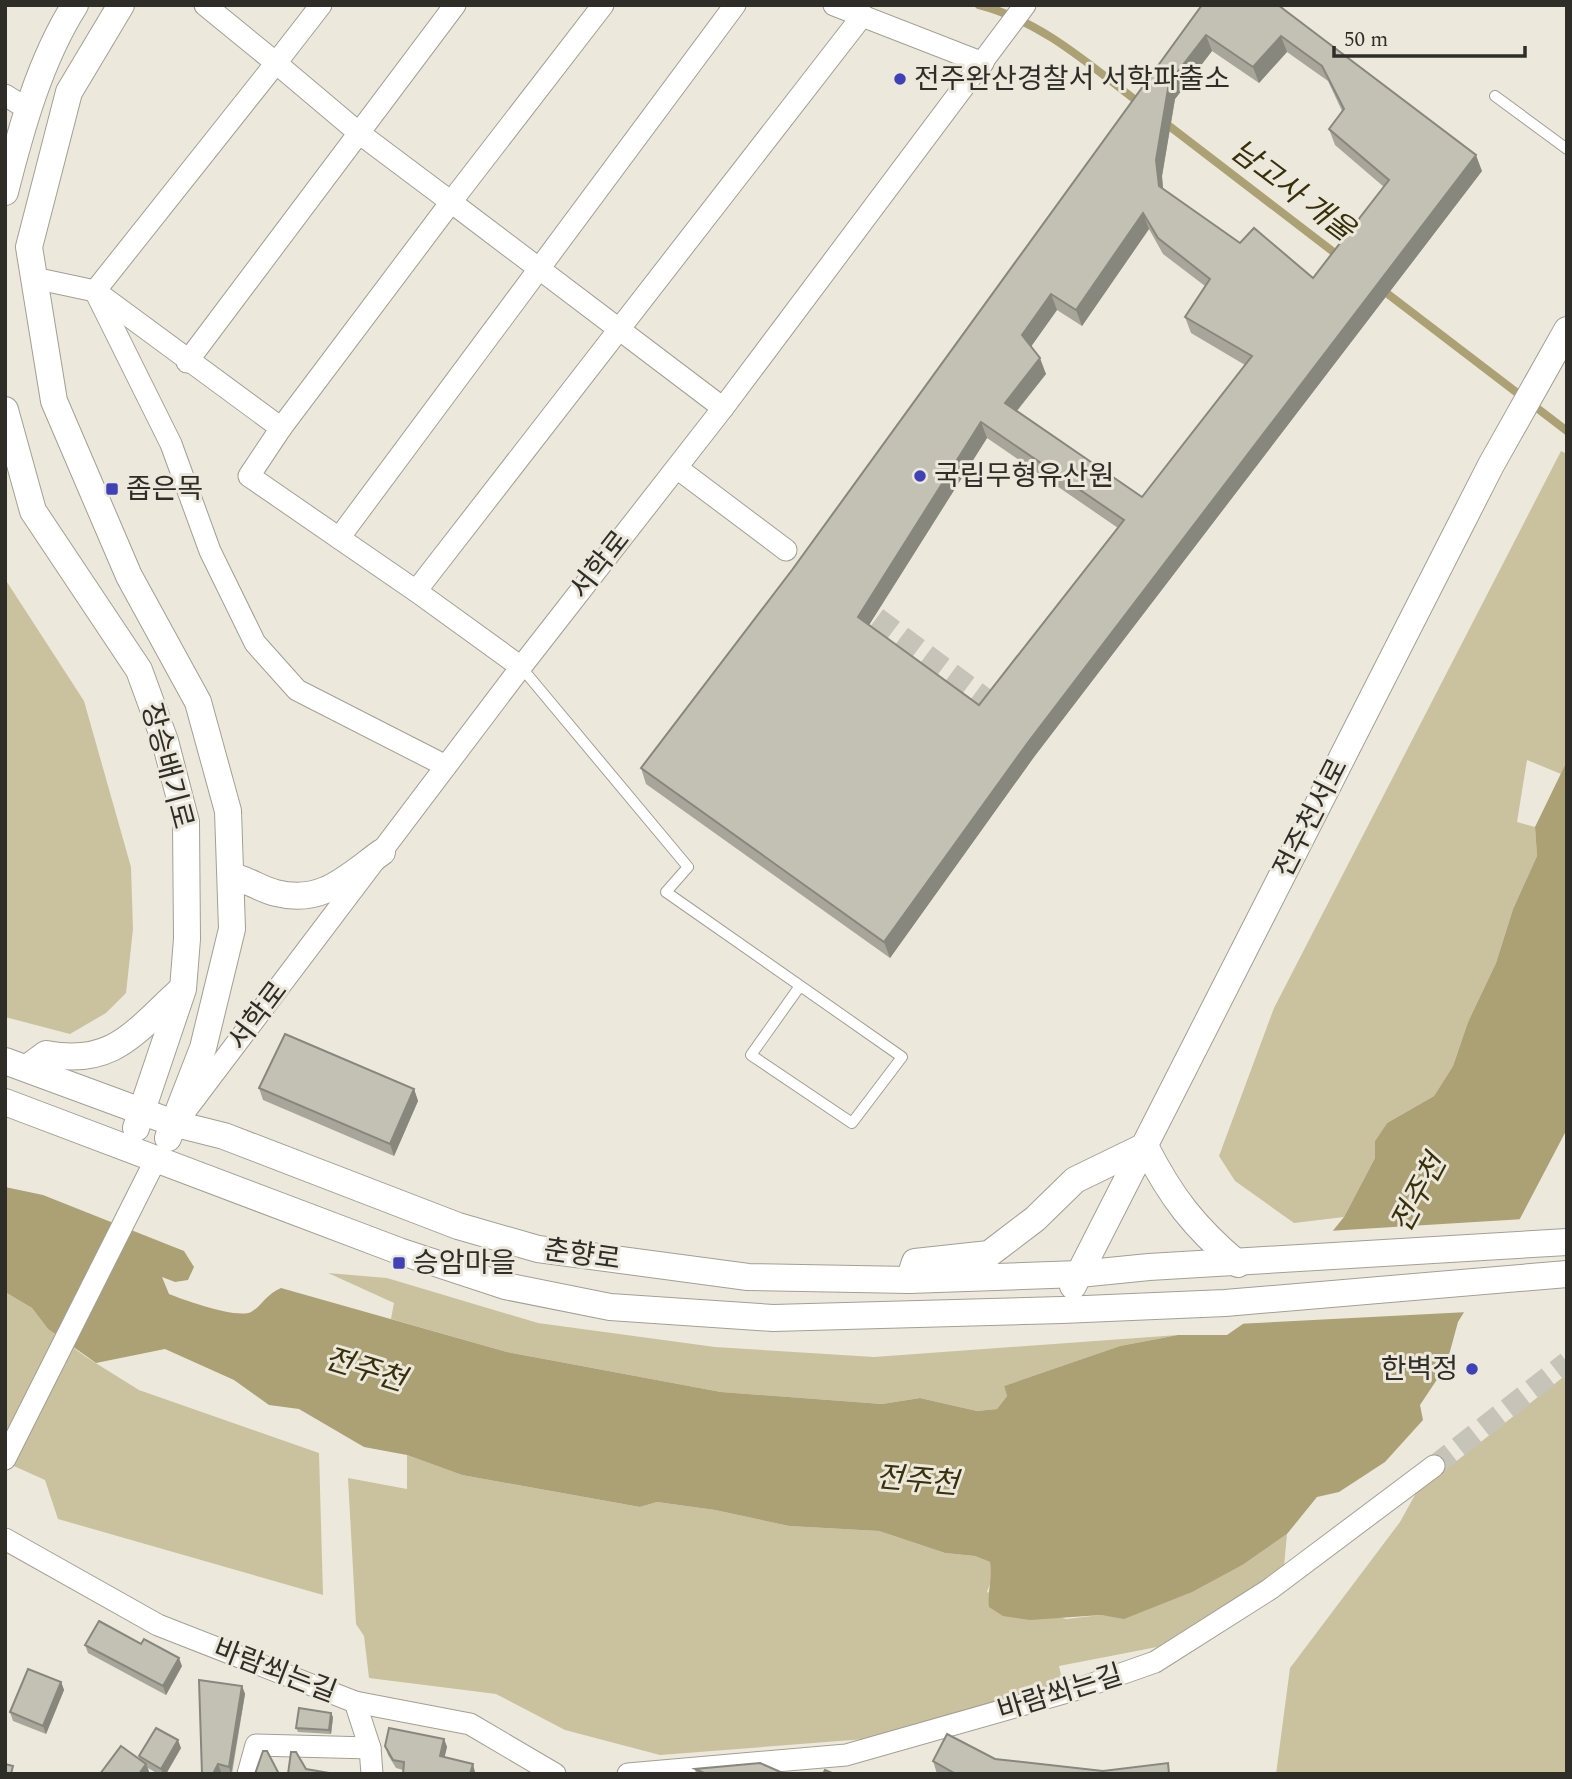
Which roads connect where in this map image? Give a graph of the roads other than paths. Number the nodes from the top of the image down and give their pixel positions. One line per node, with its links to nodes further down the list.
1 (75, 5): 15 (street)
2 (121, 5): 21 (street)
3 (205, 5): 11 (street)
4 (321, 5): 11 (street)
5 (455, 5): 16 (street)
6 (603, 5): 19 (street)
7 (735, 5): 20 (street)
8 (834, 5): 10 (street)
9 (1025, 6): 12 (street, 서학로)
10 (863, 15): 12 (street); 23 (street)
11 (276, 63): 16 (street); 22 (street)
12 (983, 63): 26 (street, 서학로)
13 (5, 95): 15 (street)
14 (1495, 96): 17 (lane)
15 (29, 110): 18 (street)
16 (359, 132): 19 (street); 25 (street)
17 (1567, 149)
18 (5, 192)
19 (451, 202): 20 (street); 28 (street)
20 (539, 267): 23 (street); 30 (street)
21 (34, 278): 22 (street); 36 (street)
22 (95, 291): 25 (street); 34 (street)
23 (618, 328): 26 (street); 32 (street)
24 (1567, 330): 43 (street, 전주천서로)
25 (187, 362): 28 (street)
26 (723, 408): 29 (street, 서학로)
27 (5, 411): 38 (street, 장승배기로)
28 (281, 428): 30 (street)
29 (677, 468): 31 (street); 33 (street, 서학로)
30 (339, 538): 32 (street)
31 (786, 550)
32 (416, 591): 33 (street)
33 (521, 667): 34 (street, 서학로); 37 (lane)
34 (446, 766): 35 (street, 서학로)
35 (382, 852): 36 (street); 42 (street, 서학로)
36 (231, 876): 42 (street)
37 (800, 986): 37 (lane)
38 (183, 989): 39 (street); 41 (street, 장승배기로)
39 (16, 1065): 41 (street, 춘향로)
40 (5, 1102): 44 (street, 춘향로)
41 (142, 1113): 42 (street, 춘향로); 44 (street, 장승배기로)
42 (176, 1124): 45 (street); 50 (street, 춘향로)
43 (1145, 1146): 47 (street); 48 (street, 전주천서로); 50 (street)
44 (128, 1149): 45 (street, 춘향로)
45 (156, 1159): 51 (street, 춘향로); 52 (street)
46 (1563, 1242): 47 (street, 춘향로)
47 (1238, 1264): 48 (street, 춘향로)
48 (1079, 1274): 50 (street, 춘향로); 51 (street, 전주천서로)
49 (1555, 1274): 51 (street, 춘향로)
50 (909, 1280)
51 (1062, 1310)
52 (5, 1458)
53 (1434, 1466): 60 (street, 바람쐬는길)
54 (5, 1539): 55 (street, 바람쐬는길)
55 (355, 1702): 56 (street); 59 (street, 바람쐬는길)
56 (370, 1748): 57 (street); 58 (street)
57 (248, 1774)
58 (372, 1774)
59 (555, 1774)
60 (628, 1774)

